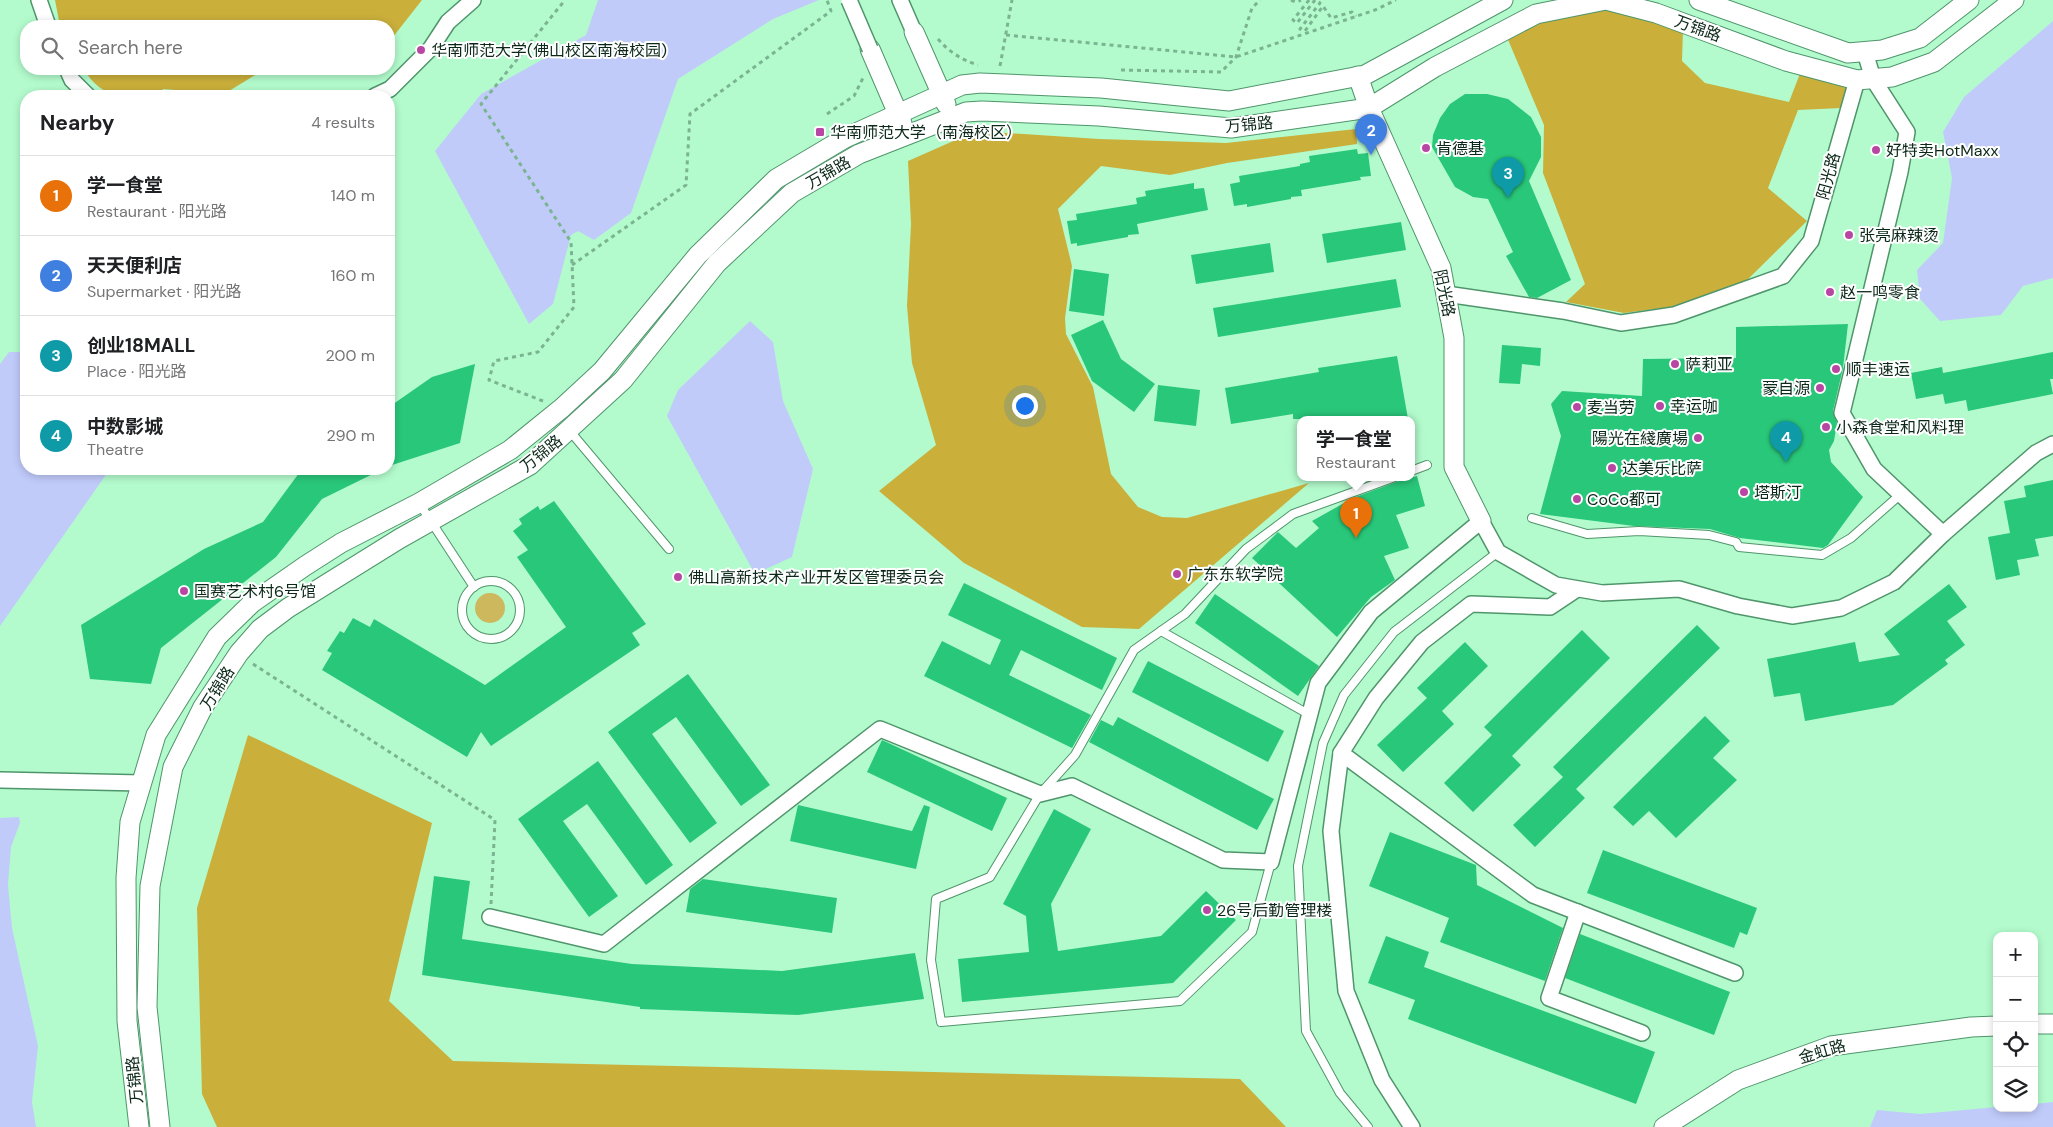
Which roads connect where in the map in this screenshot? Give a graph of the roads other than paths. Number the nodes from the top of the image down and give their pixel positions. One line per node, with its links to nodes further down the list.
1 (39, 0): 9 (street)
2 (473, 0): 17 (street)
3 (849, 0): 11 (street, bridge)
4 (900, 0): 10 (street)
5 (1503, 0): 14 (street, 万锦路)
6 (1699, 0): 12 (street, 万锦路)
7 (1969, 0): 12 (street, 万锦路)
8 (2014, 0): 15 (street, 万锦路)
9 (46, 20)
10 (914, 32): 18 (street)
11 (870, 49): 20 (street)
12 (1865, 52): 15 (street)
13 (70, 75): 16 (street)
14 (1358, 76): 18 (street, 万锦路); 19 (street, 阳光路)
15 (1865, 79): 19 (street, 万锦路); 23 (street, 阳光路); 29 (street)
16 (82, 90)
17 (388, 90)
18 (941, 93): 20 (street, 万锦路); 21 (street)
19 (1369, 108): 21 (street, 万锦路); 23 (street, 阳光路)
20 (898, 113): 22 (street); 30 (street, 万锦路)
21 (952, 117): 22 (street, 万锦路)
22 (907, 134): 24 (street, 万锦路)
23 (1446, 294): 33 (street, 阳光路)
24 (569, 430): 32 (street, 万锦路); 35 (lane)
25 (2053, 444): 34 (street)
26 (1427, 465): 27 (lane)
27 (1415, 470)
28 (1385, 481): 39 (lane)
29 (1901, 494): 31 (lane); 34 (street)
30 (419, 503): 32 (lane); 43 (street, 万锦路)
31 (1532, 518)
32 (431, 521): 37 (lane); 54 (street, 万锦路)
33 (1481, 521): 36 (street); 40 (street)
34 (1943, 534): 38 (street)
35 (669, 549)
36 (1498, 552): 38 (street); 55 (lane)
37 (474, 587): 37 (lane)
38 (1577, 589): 41 (street)
39 (1161, 631): 40 (lane); 44 (lane)
40 (1310, 715): 45 (street)
41 (1341, 753): 46 (street); 56 (street)
42 (0, 780): 43 (street)
43 (142, 783): 53 (street, 万锦路)
44 (1040, 794): 45 (street); 45 (lane); 47 (street)
45 (1271, 862)
46 (1578, 912): 48 (street); 52 (street)
47 (490, 917)
48 (1735, 973)
49 (2038, 1024): 50 (street)
50 (2053, 1024)
51 (1993, 1026): 57 (street, 金虹路)
52 (1642, 1033)
53 (139, 1127)
54 (160, 1127)
55 (1368, 1127)
56 (1412, 1127)
57 (1664, 1127)

